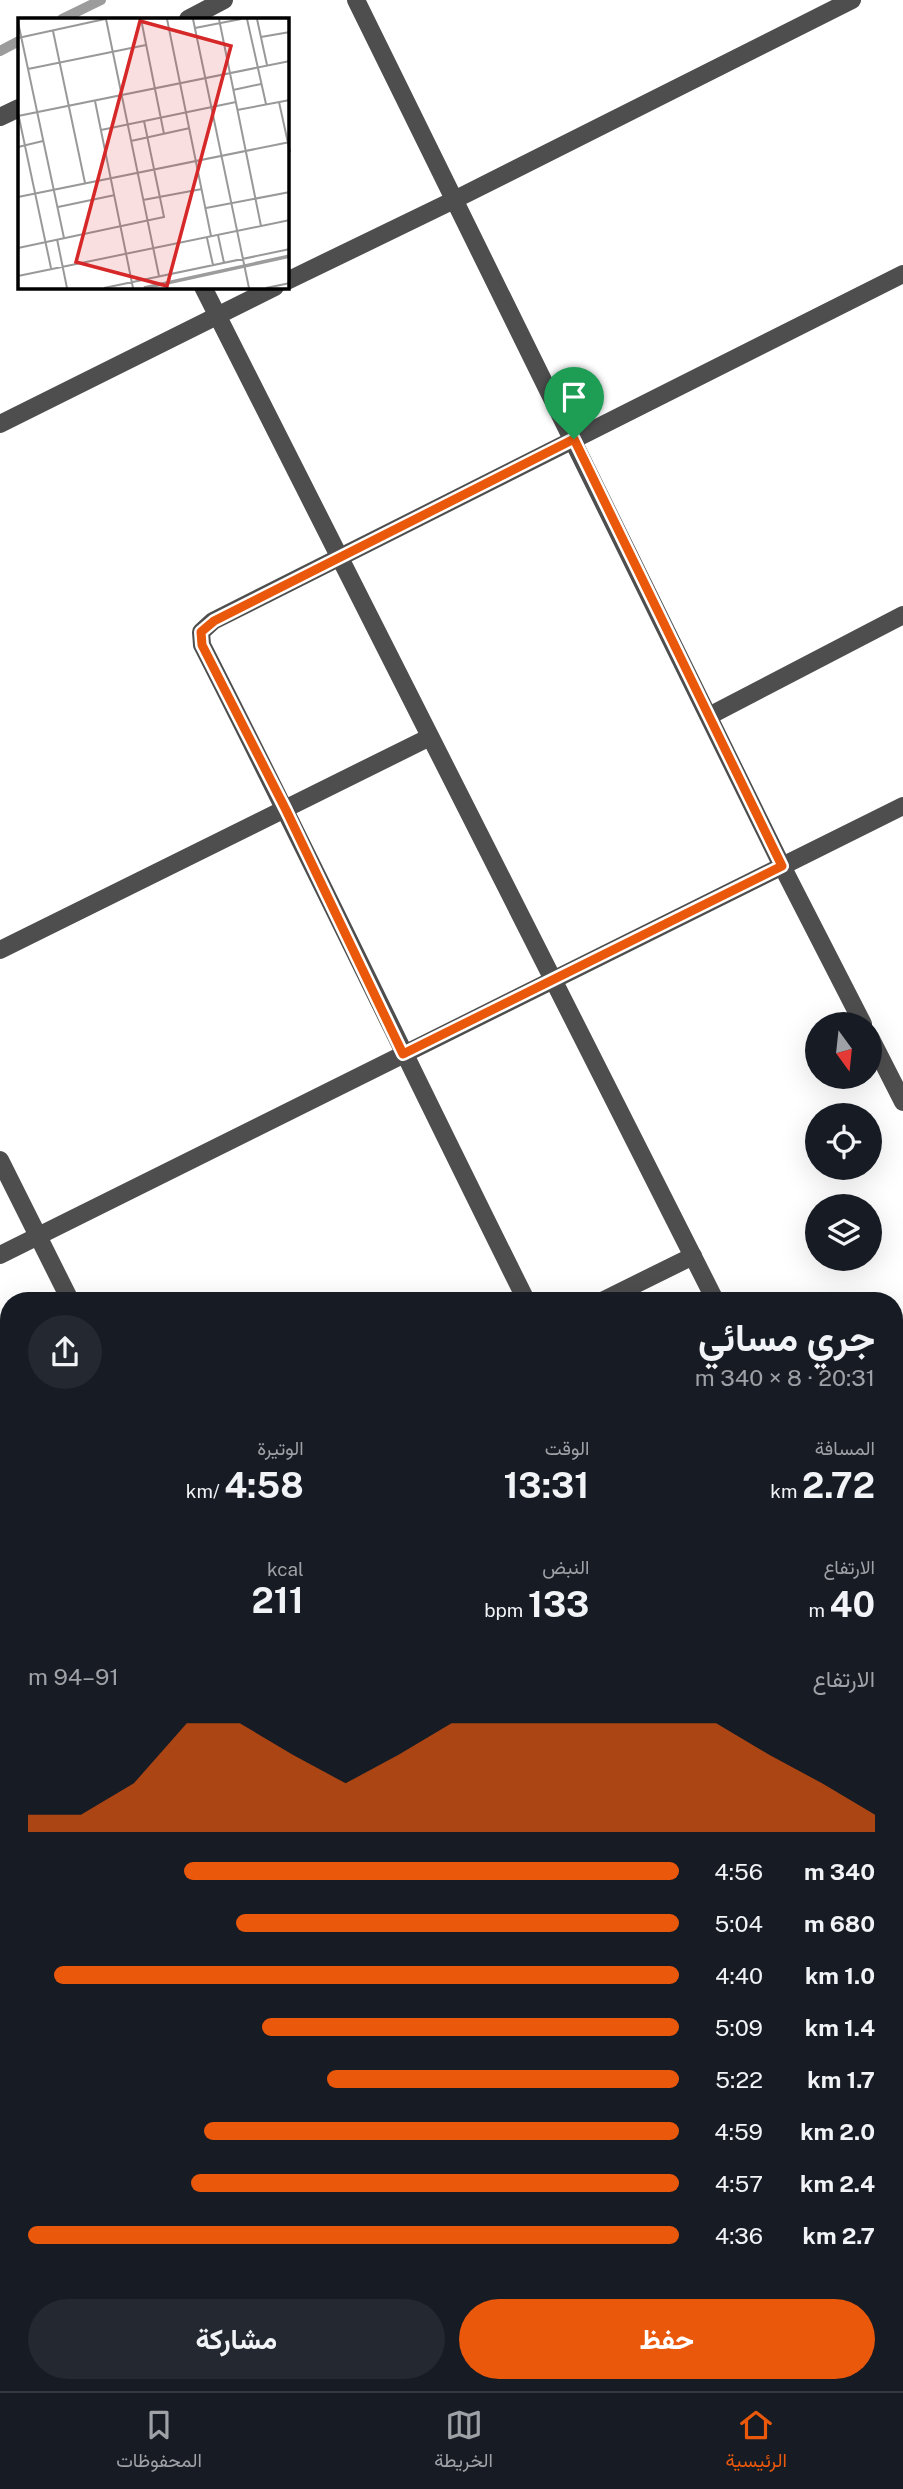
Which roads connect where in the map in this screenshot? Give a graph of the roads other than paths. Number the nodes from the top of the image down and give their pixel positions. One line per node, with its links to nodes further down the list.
1 (224, 0): 4 (street)
2 (356, 0): 7 (street)
3 (852, 0): 7 (street)
4 (190, 18)
5 (18, 108): 6 (street)
6 (0, 117)
7 (454, 200): 9 (street); 14 (street)
8 (903, 274): 14 (street)
9 (289, 280)
10 (204, 289): 12 (street)
11 (271, 289): 12 (street)
12 (217, 315): 13 (street); 15 (street)
13 (0, 424)
14 (574, 439): 15 (street); 17 (street)
15 (339, 557): 18 (street); 20 (street)
16 (903, 615): 17 (street)
17 (709, 716): 21 (street)
18 (430, 737): 20 (street); 23 (street)
19 (903, 806): 21 (street)
20 (286, 810): 22 (street); 25 (street)
21 (782, 866): 23 (street); 24 (street)
22 (0, 950)
23 (553, 981): 25 (street); 31 (street)
24 (857, 1012)
25 (403, 1054): 29 (street); 33 (street)
26 (882, 1061): 27 (street)
27 (903, 1102)
28 (0, 1160): 29 (street)
29 (38, 1236): 30 (street); 32 (street)
30 (0, 1255)
31 (693, 1256): 34 (street); 35 (street)
32 (66, 1292)
33 (522, 1292)
34 (620, 1292)
35 (711, 1292)

